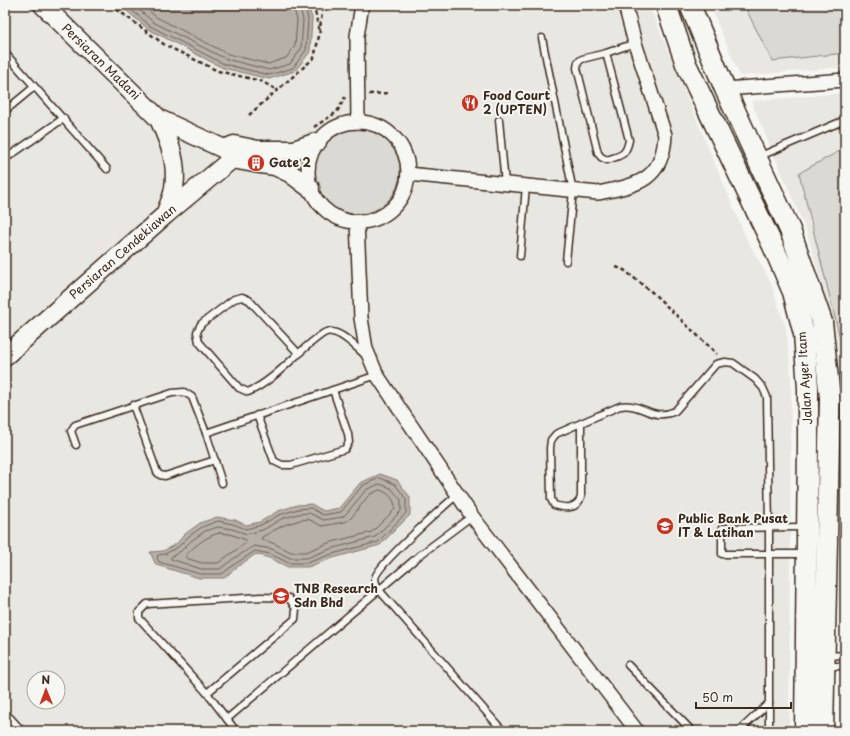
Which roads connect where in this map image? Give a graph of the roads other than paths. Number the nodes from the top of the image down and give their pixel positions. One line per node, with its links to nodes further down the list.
1 (43, 5): 15 (street, Persiaran Madani)
2 (362, 5): 18 (street)
3 (625, 5): 7 (street)
4 (666, 5): 47 (main road, Jalan Ayer Itam)
5 (690, 5): 12 (main road, Jalan Ayer Itam)
6 (542, 38): 28 (lane)
7 (635, 43): 9 (lane); 28 (street)
8 (5, 53): 11 (lane)
9 (606, 53): 9 (lane)
10 (845, 80): 12 (street)
11 (34, 87): 13 (lane); 14 (lane)
12 (725, 89): 21 (main road, Jalan Ayer Itam)
13 (5, 111)
14 (64, 118): 22 (lane); 23 (lane)
15 (159, 118): 20 (street); 29 (street)
16 (499, 120): 25 (lane)
17 (845, 120): 21 (lane)
18 (358, 122): 19 (street); 24 (street)
19 (315, 135): 20 (street); 27 (street)
20 (230, 151): 27 (street); 29 (street, Persiaran Cendekiawan)
21 (757, 158): 53 (main road, Jalan Ayer Itam)
22 (5, 159)
23 (107, 169)
24 (408, 174): 25 (street); 30 (street)
25 (505, 184): 26 (street)
26 (526, 186): 28 (street); 31 (lane)
27 (310, 188): 30 (street)
28 (573, 191): 32 (lane)
29 (165, 215): 34 (street, Persiaran Cendekiawan)
30 (357, 221): 35 (street)
31 (520, 256)
32 (566, 261)
33 (299, 354): 33 (lane); 35 (lane)
34 (5, 356)
35 (370, 360): 36 (street)
36 (376, 375): 37 (lane); 45 (street)
37 (333, 390): 39 (lane); 39 (lane)
38 (133, 405): 41 (lane); 42 (lane); 43 (lane)
39 (257, 415): 41 (lane)
40 (581, 423): 40 (lane); 48 (lane)
41 (206, 432): 43 (lane)
42 (76, 445)
43 (215, 460): 44 (lane)
44 (222, 483)
45 (457, 495): 46 (street); 51 (lane)
46 (472, 516): 51 (lane); 63 (street)
47 (808, 527): 48 (lane); 50 (main road, Jalan Ayer Itam)
48 (769, 528): 49 (lane); 49 (lane)
49 (769, 554): 50 (lane); 57 (lane)
50 (807, 554): 67 (main road, Jalan Ayer Itam)
51 (379, 590): 58 (lane); 62 (lane)
52 (845, 655): 53 (lane)
53 (825, 661): 55 (lane); 68 (main road, Jalan Ayer Itam)
54 (628, 665): 64 (lane)
55 (845, 666)
56 (207, 694): 56 (lane); 58 (lane)
57 (769, 703): 65 (lane); 66 (lane)
58 (227, 719): 61 (lane)
59 (5, 721): 60 (street)
60 (14, 731)
61 (236, 731)
62 (502, 731)
63 (637, 731)
64 (692, 731)
65 (738, 731)
66 (769, 731)
67 (805, 731)
68 (823, 731)

